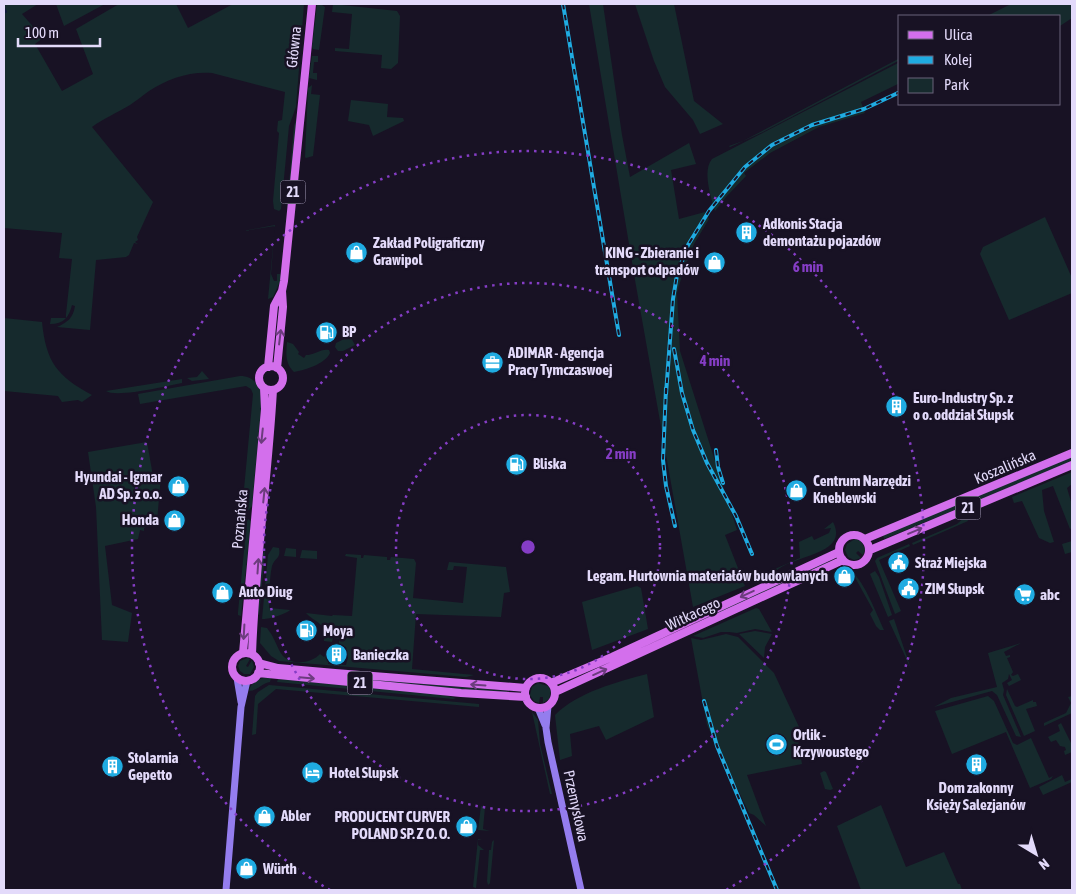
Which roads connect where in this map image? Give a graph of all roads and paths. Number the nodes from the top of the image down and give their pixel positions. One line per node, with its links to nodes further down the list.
1 (312, 4): 2 (main road, Główna / 21)
2 (282, 291): 3 (main road, 21); 4 (main road, 21, one-way to 2)
3 (268, 367): 4 (main road); 5 (main road, 21)
4 (277, 368): 5 (main road, 21)
5 (269, 389): 12 (main road, Poznańska / 21, one-way to 12); 13 (main road, Poznańska / 21, one-way to 5)
6 (1072, 453): 8 (main road, Koszalińska / 21)
7 (1072, 465): 9 (main road, Koszalińska / 21, one-way to 7)
8 (865, 539): 9 (main road); 10 (main road, 21)
9 (870, 550): 11 (main road, 21)
10 (839, 552): 11 (main road); 18 (main road, Witkacego / 21, one-way to 18)
11 (843, 560): 20 (main road, Witkacego / 21, one-way to 11)
12 (243, 653): 13 (main road); 16 (main road, 21)
13 (252, 654): 14 (main road)
14 (260, 664): 15 (main road); 19 (main road, 21, one-way to 14)
15 (258, 673): 17 (main road); 21 (main road, 21, one-way to 21)
16 (237, 678): 17 (main road); 23 (main road)
17 (247, 681): 23 (main road)
18 (551, 683): 19 (main road, 21); 20 (main road)
19 (526, 688): 21 (main road)
20 (556, 692): 22 (main road)
21 (526, 697): 24 (main road)
22 (548, 706): 24 (main road); 25 (main road, Przemysłowa)
23 (241, 707): 26 (main road)
24 (538, 708): 25 (main road, Przemysłowa)
25 (546, 728): 27 (main road, Przemysłowa)
26 (226, 890)
27 (581, 890)

